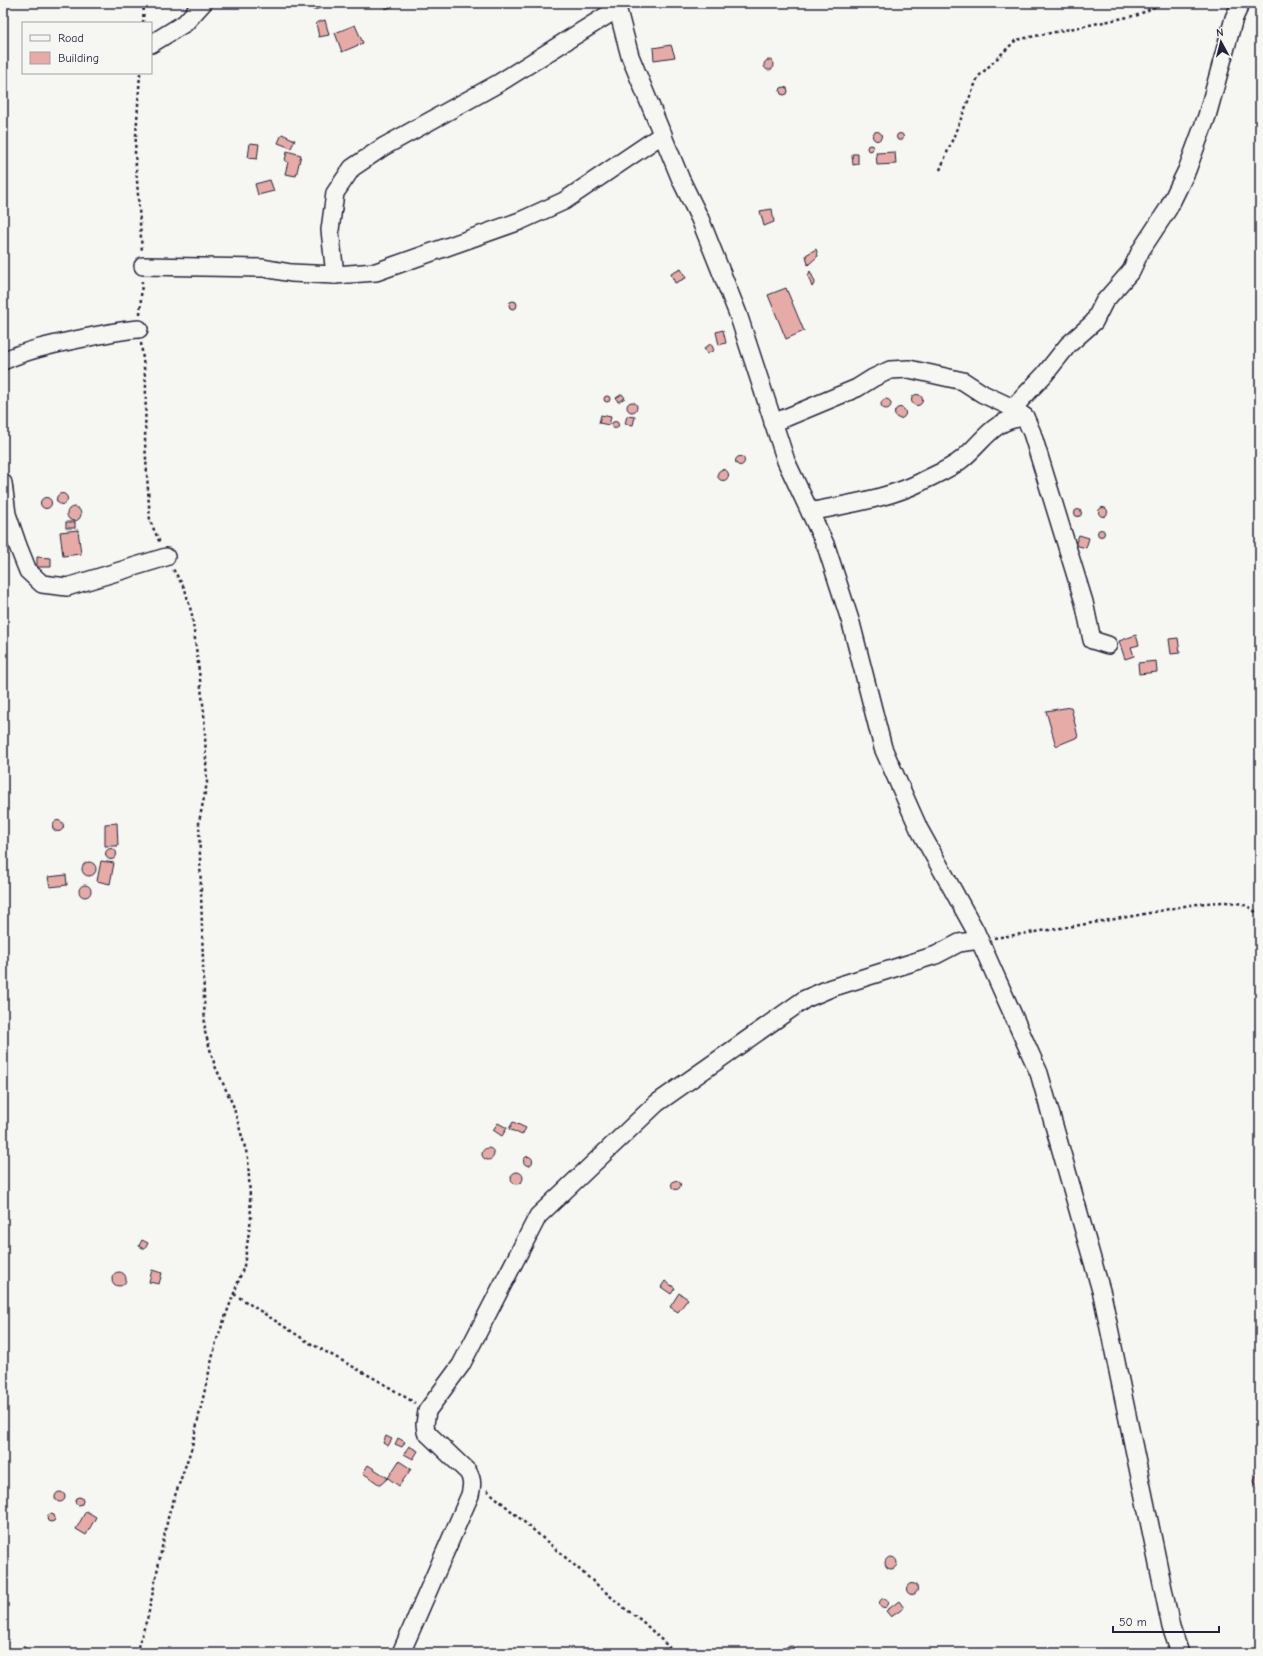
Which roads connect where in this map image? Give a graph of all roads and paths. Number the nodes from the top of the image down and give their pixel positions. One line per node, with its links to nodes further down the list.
1 (144, 3): 6 (path)
2 (203, 3): 7 (street)
3 (1162, 3): 10 (path)
4 (1241, 3): 15 (street)
5 (616, 6): 9 (street); 12 (street)
6 (143, 22)
7 (152, 43)
8 (140, 74): 11 (path)
9 (662, 134): 12 (street); 16 (street)
10 (940, 170)
11 (143, 266): 12 (street); 13 (path)
12 (335, 275)
13 (139, 329): 14 (street); 19 (path)
14 (3, 361)
15 (1019, 413): 16 (street); 18 (street); 20 (street)
16 (774, 423): 18 (street)
17 (3, 483): 19 (street)
18 (810, 512): 22 (street)
19 (166, 557): 23 (path)
20 (1108, 644)
21 (1260, 916): 22 (path)
22 (979, 940): 24 (street); 29 (street)
23 (234, 1294): 24 (path); 26 (path)
24 (427, 1411): 25 (street)
25 (472, 1478): 27 (street); 28 (path)
26 (136, 1653)
27 (401, 1653)
28 (675, 1653)
29 (1180, 1653)

